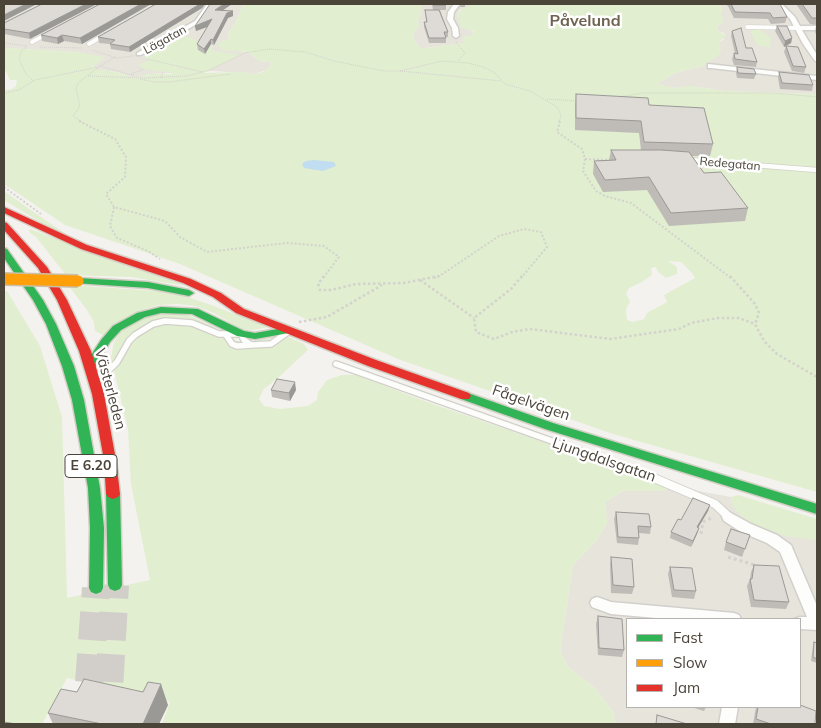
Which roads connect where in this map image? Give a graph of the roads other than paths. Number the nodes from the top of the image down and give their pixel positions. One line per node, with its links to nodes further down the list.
1 (210, 4): 12 (street, Lägatan)
2 (457, 4): 9 (street)
3 (778, 4): 5 (street)
4 (747, 27): 5 (lane)
5 (799, 28): 6 (street); 13 (street)
6 (817, 28)
7 (50, 32): 10 (lane)
8 (106, 34): 11 (lane)
9 (456, 36)
10 (32, 42)
11 (89, 44)
12 (137, 55)
13 (817, 60)
14 (711, 66): 15 (street)
15 (817, 78)
16 (683, 160): 17 (lane, Redegatan)
17 (817, 170)
18 (4, 210): 22 (main road)
19 (4, 225): 28 (main road, Västerleden / E 6.20)
20 (6, 254): 33 (main road, E 6.20)
21 (4, 279): 22 (main road, bridge)
22 (240, 311): 23 (main road, Fågelvägen)
23 (289, 330): 24 (main road); 26 (lane); 30 (main road, Fågelvägen)
24 (241, 334): 25 (lane); 26 (lane); 28 (main road)
25 (226, 335): 26 (lane); 29 (lane)
26 (251, 345)
27 (336, 364): 31 (lane, Ljungdalsgatan)
28 (90, 366): 29 (main road, Västerleden / E 6.20)
29 (93, 378): 32 (main road, Västerleden / E 6.20)
30 (817, 509)
31 (729, 517): 37 (street, Ljungdalsgatan)
32 (115, 585)
33 (96, 588)
34 (597, 602): 35 (street)
35 (723, 618)
36 (801, 623): 37 (street, Ljungdalsgatan)
37 (817, 624)
38 (730, 708): 39 (street)
39 (727, 724)

